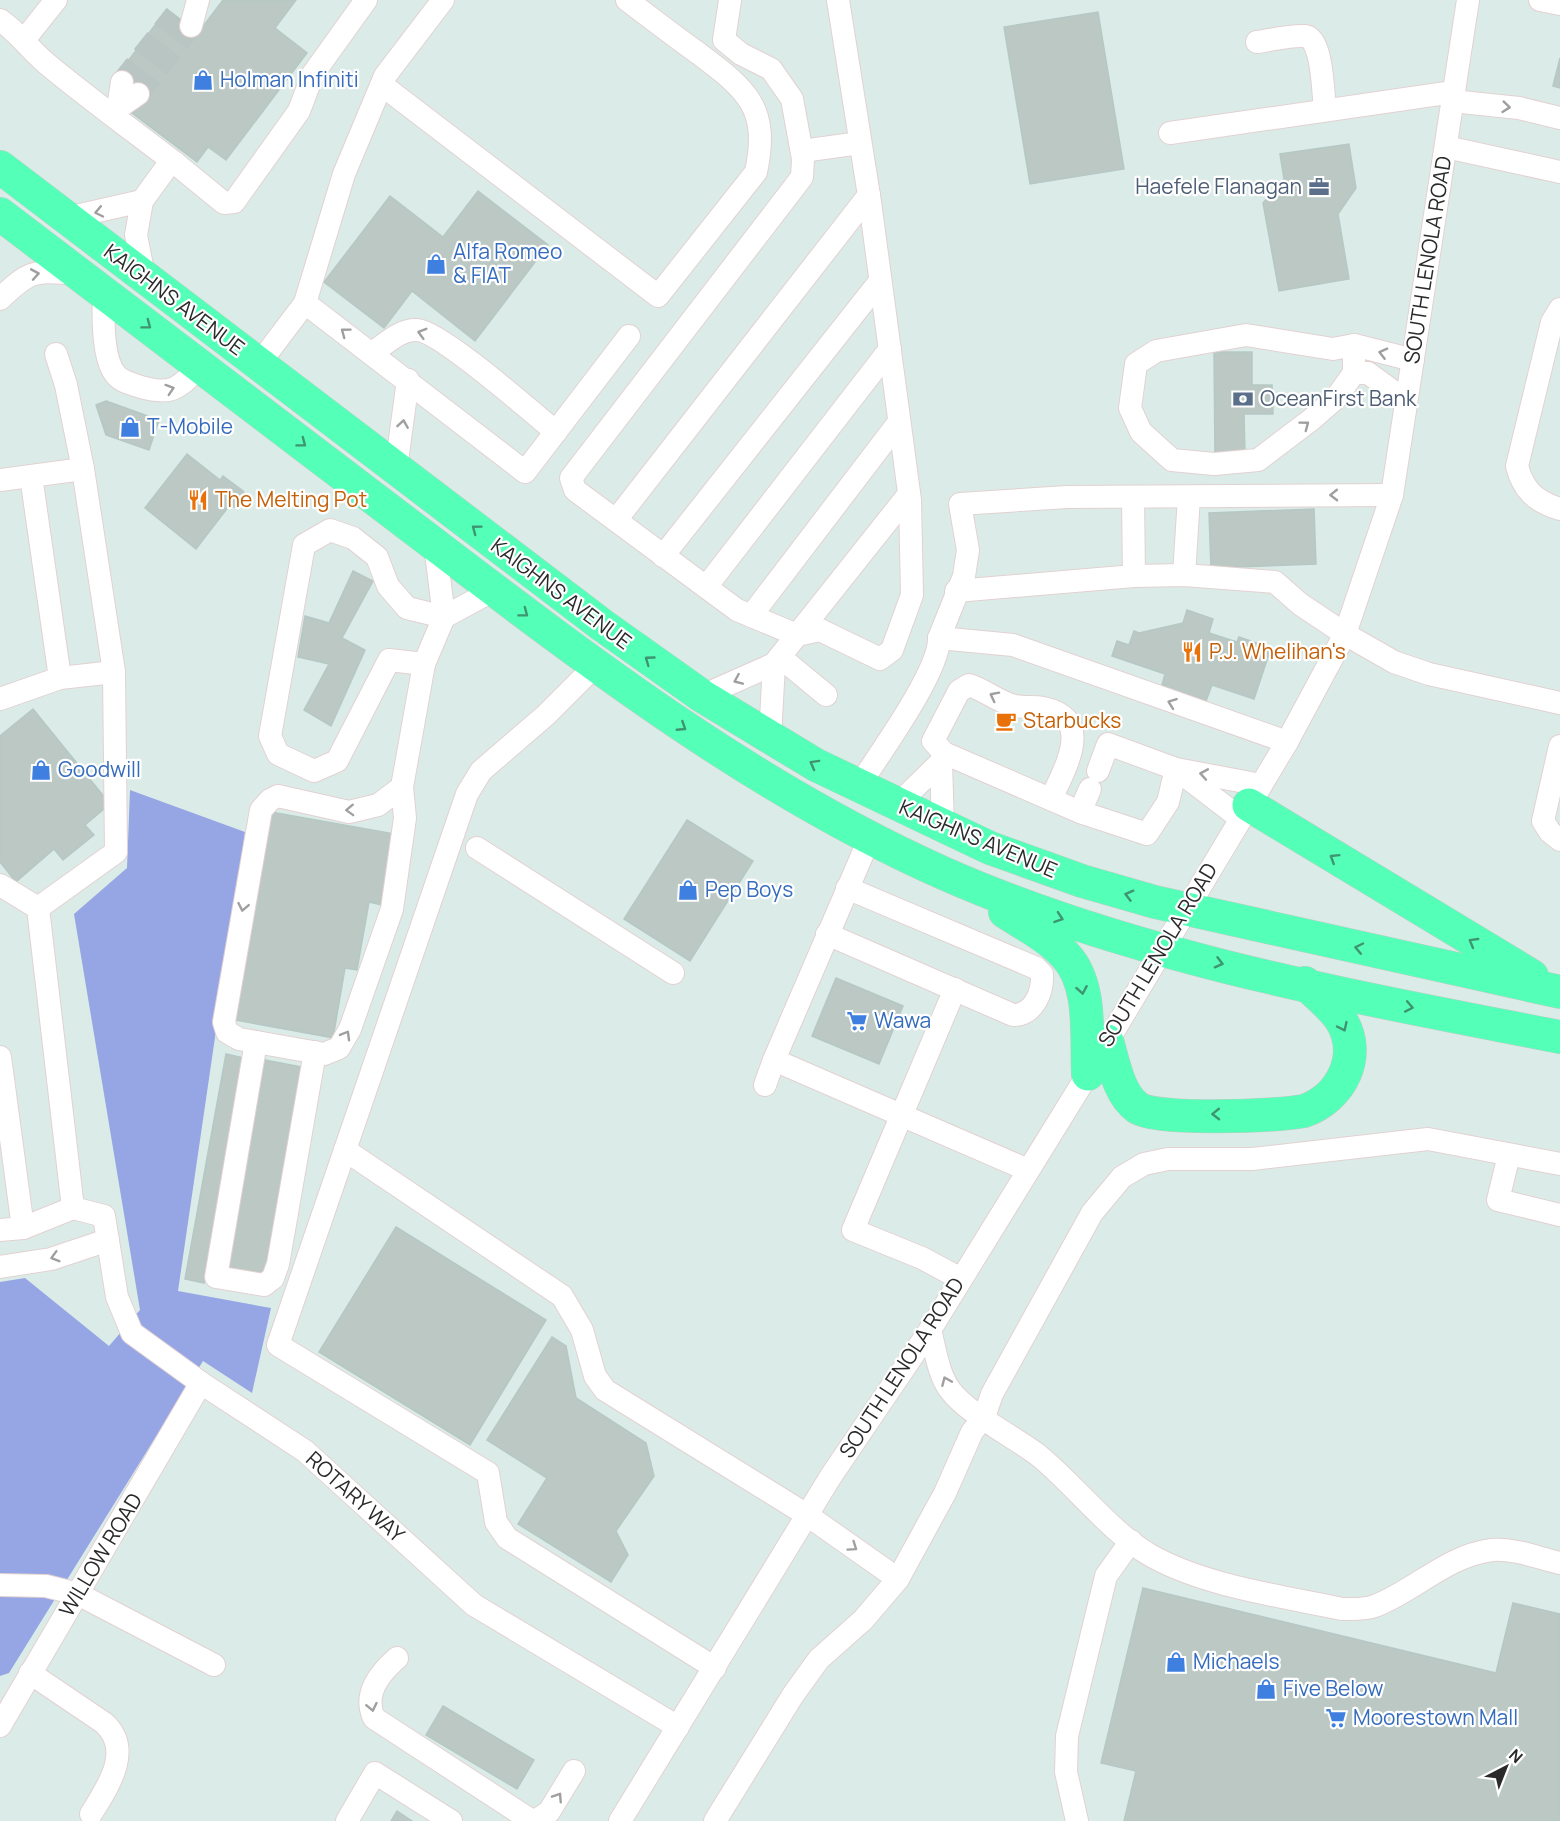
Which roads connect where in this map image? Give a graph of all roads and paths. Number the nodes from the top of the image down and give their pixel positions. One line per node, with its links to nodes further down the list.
1 (56, 0): 13 (street)
2 (197, 0): 12 (street)
3 (366, 0): 25 (street)
4 (443, 0): 15 (street)
5 (627, 0): 15 (street)
6 (730, 0): 24 (street)
7 (838, 0): 22 (street)
8 (1468, 0): 17 (street, SOUTH LENOLA ROAD)
9 (1540, 0): 10 (street)
10 (1560, 4)
11 (0, 20): 13 (street)
12 (183, 21)
13 (24, 40): 19 (street)
14 (1257, 42): 18 (street)
15 (382, 85): 36 (street)
16 (130, 88): 19 (street)
17 (1452, 96): 18 (street); 20 (street, one-way to 20); 23 (street, SOUTH LENOLA ROAD)
18 (1325, 110): 21 (street)
19 (115, 111): 25 (street)
20 (1560, 118)
21 (1170, 133)
22 (860, 142): 24 (street); 28 (street)
23 (1446, 147): 27 (street); 43 (street, SOUTH LENOLA ROAD)
24 (802, 151): 60 (street)
25 (175, 163): 29 (street)
26 (0, 167): 31 (highway, KAIGHNS AVENUE)
27 (1560, 172)
28 (869, 195): 33 (street); 60 (street)
29 (142, 201): 31 (street, one-way to 31); 32 (street)
30 (0, 214): 34 (highway, KAIGHNS AVENUE)
31 (67, 218): 32 (highway, KAIGHNS AVENUE)
32 (144, 276): 44 (highway, KAIGHNS AVENUE)
33 (880, 281): 40 (street); 62 (street)
34 (92, 283): 35 (street, one-way to 34); 45 (highway, KAIGHNS AVENUE, one-way to 45); 45 (street, one-way to 45)
35 (0, 300)
36 (305, 303): 41 (street, one-way to 36); 44 (street)
37 (1560, 309): 59 (street)
38 (629, 336): 50 (street)
39 (1354, 345): 43 (street, one-way to 39); 46 (street); 46 (street, one-way to 46)
40 (890, 349): 49 (street); 65 (street)
41 (372, 353): 47 (street); 50 (street, one-way to 41)
42 (56, 354): 52 (street)
43 (1413, 360): 48 (street, SOUTH LENOLA ROAD)
44 (259, 364): 51 (highway, KAIGHNS AVENUE)
45 (201, 366): 61 (highway, KAIGHNS AVENUE, one-way to 61)
46 (1354, 373): 48 (street)
47 (408, 380): 50 (street); 51 (street, one-way to 47)
48 (1406, 401): 56 (street, SOUTH LENOLA ROAD)
49 (899, 422): 55 (street); 68 (street)
50 (556, 432)
51 (396, 468): 78 (highway, KAIGHNS AVENUE, one-way to 51)
52 (83, 469): 53 (street); 76 (street)
53 (31, 476): 54 (street); 77 (street)
54 (0, 480)
55 (909, 494): 71 (street); 71 (street)
56 (1392, 495): 58 (street, one-way to 58); 70 (street, SOUTH LENOLA ROAD)
57 (1132, 497): 58 (street); 64 (street); 67 (street)
58 (1189, 497): 63 (street)
59 (1560, 509)
60 (616, 520): 62 (street)
61 (435, 545): 66 (highway, KAIGHNS AVENUE); 69 (street)
62 (663, 556): 65 (street)
63 (1184, 575): 64 (street); 70 (street)
64 (1134, 576): 67 (street)
65 (706, 587): 68 (street)
66 (494, 590): 69 (street); 75 (highway, KAIGHNS AVENUE, one-way to 75)
67 (956, 591): 72 (street)
68 (751, 616): 71 (street)
69 (444, 617): 74 (street); 74 (street)
70 (1345, 634): 81 (street); 83 (street, SOUTH LENOLA ROAD)
71 (797, 636): 73 (street)
72 (939, 638): 83 (street, one-way to 72); 88 (street)
73 (777, 661): 78 (street, one-way to 78); 79 (street); 82 (street)
74 (424, 664): 87 (street)
75 (594, 666): 94 (highway, KAIGHNS AVENUE, one-way to 94); 117 (street)
76 (114, 672): 77 (street); 100 (street)
77 (60, 678): 80 (street)
78 (702, 696): 82 (highway, KAIGHNS AVENUE)
79 (826, 696)
80 (0, 699)
81 (1560, 704)
82 (770, 738): 88 (highway, KAIGHNS AVENUE, one-way to 82)
83 (1287, 742): 90 (street, SOUTH LENOLA ROAD)
84 (1560, 746): 95 (street)
85 (942, 758): 89 (street); 89 (street, one-way to 85); 91 (street); 93 (street)
86 (1176, 769): 90 (street); 90 (street, one-way to 86); 92 (street); 92 (street)
87 (402, 787): 110 (street, one-way to 110); 111 (street, one-way to 87)
88 (858, 787): 91 (highway, KAIGHNS AVENUE)
89 (1051, 799): 92 (street)
90 (1250, 803): 101 (street, SOUTH LENOLA ROAD); 107 (highway, one-way to 90)
91 (897, 805): 93 (highway, KAIGHNS AVENUE)
92 (1080, 812)
93 (944, 828): 101 (highway, KAIGHNS AVENUE, one-way to 93)
94 (870, 837): 97 (highway, KAIGHNS AVENUE); 99 (street)
95 (1560, 840)
96 (477, 848): 104 (street)
97 (945, 874): 103 (highway, KAIGHNS AVENUE, one-way to 103); 114 (highway, one-way to 114)
98 (0, 885): 100 (street)
99 (847, 888): 102 (street); 106 (street)
100 (38, 908): 121 (street)
101 (1185, 909): 103 (street, SOUTH LENOLA ROAD); 107 (highway, KAIGHNS AVENUE, one-way to 101)
102 (827, 934): 106 (street); 113 (street)
103 (1162, 949): 105 (highway, one-way to 105); 109 (street, SOUTH LENOLA ROAD)
104 (673, 973)
105 (1305, 983): 108 (highway, one-way to 108); 109 (highway, one-way to 109)
106 (955, 989): 116 (street)
107 (1560, 992)
108 (1560, 1037)
109 (1107, 1041): 114 (street, SOUTH LENOLA ROAD)
110 (256, 1042): 111 (street); 111 (street)
111 (315, 1052)
112 (0, 1057): 123 (street)
113 (774, 1060): 115 (street); 116 (street)
114 (1088, 1074): 120 (street, SOUTH LENOLA ROAD)
115 (765, 1085)
116 (902, 1114): 120 (street); 127 (street)
117 (345, 1150): 131 (street); 139 (street)
118 (1509, 1155): 119 (street); 122 (street); 130 (street)
119 (1560, 1164)
120 (1028, 1170): 127 (street, SOUTH LENOLA ROAD)
121 (73, 1208): 123 (street); 125 (street, ROTARY WAY)
122 (1560, 1215)
123 (23, 1228): 124 (street)
124 (0, 1230)
125 (108, 1240): 126 (street, one-way to 126); 129 (street, ROTARY WAY)
126 (0, 1267)
127 (961, 1279): 128 (street, SOUTH LENOLA ROAD)
128 (930, 1330): 130 (street, one-way to 128); 131 (street, SOUTH LENOLA ROAD)
129 (201, 1383): 136 (street, WILLOW ROAD); 142 (street, ROTARY WAY)
130 (984, 1417): 132 (street); 134 (street)
131 (807, 1515): 134 (street, one-way to 134); 139 (street, SOUTH LENOLA ROAD)
132 (1131, 1541): 133 (street); 149 (street)
133 (1560, 1563)
134 (898, 1579): 148 (street)
135 (0, 1585): 136 (street)
136 (78, 1594): 138 (street); 140 (street, WILLOW ROAD)
137 (397, 1658): 143 (street, one-way to 143)
138 (214, 1665)
139 (715, 1668): 142 (street, SOUTH LENOLA ROAD)
140 (30, 1673): 141 (street, WILLOW ROAD); 144 (street)
141 (0, 1726)
142 (678, 1727): 147 (street, SOUTH LENOLA ROAD)
143 (574, 1771)
144 (91, 1814)
145 (347, 1821): 146 (street)
146 (451, 1821)
147 (620, 1821)
148 (715, 1821)
149 (1077, 1821)

